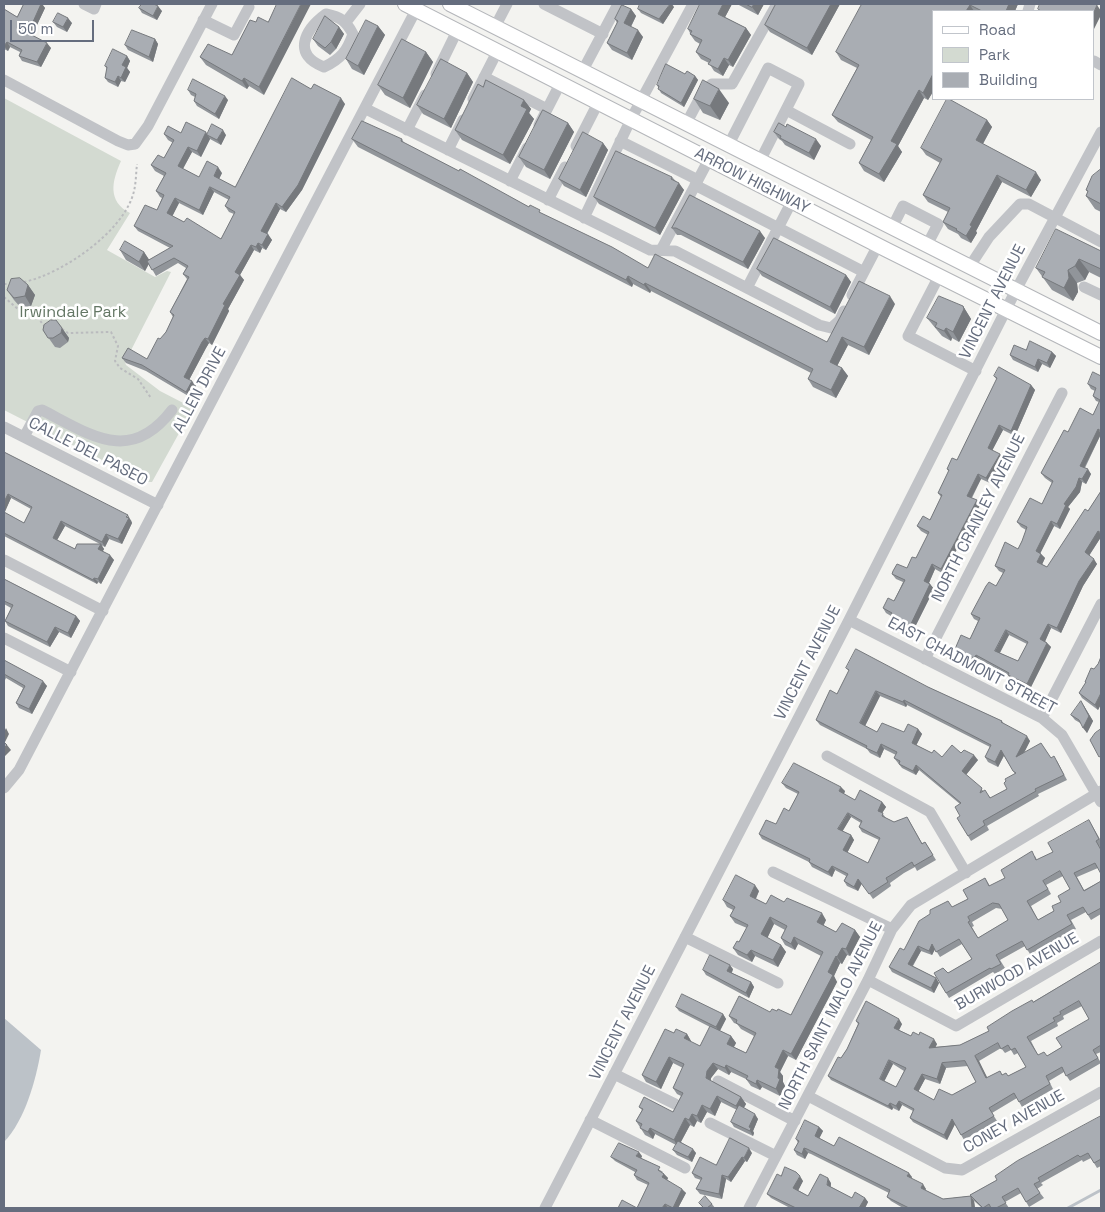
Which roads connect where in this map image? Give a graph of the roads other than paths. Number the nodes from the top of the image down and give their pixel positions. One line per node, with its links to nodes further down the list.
1 (84, 4): 2 (street)
2 (96, 4)
3 (360, 4): 14 (street)
4 (450, 4): 15 (main road, ARROW HIGHWAY)
5 (507, 4): 15 (street)
6 (544, 4): 17 (street)
7 (618, 4): 17 (street)
8 (693, 4): 23 (street)
9 (777, 4): 29 (street)
10 (207, 5): 13 (street)
11 (413, 6): 16 (main road, ARROW HIGHWAY); 25 (street, ALLEN DRIVE)
12 (248, 7): 13 (street)
13 (204, 20): 21 (street)
14 (346, 22): 14 (street)
15 (495, 27): 19 (main road, ARROW HIGHWAY)
16 (457, 31): 18 (main road, ARROW HIGHWAY); 30 (street)
17 (603, 34): 19 (street)
18 (497, 52): 20 (street); 22 (main road, ARROW HIGHWAY)
19 (582, 72): 23 (main road, ARROW HIGHWAY)
20 (484, 77): 26 (street); 35 (street)
21 (4, 80)
22 (560, 84): 24 (main road, ARROW HIGHWAY); 26 (street)
23 (640, 102): 28 (street); 29 (main road, ARROW HIGHWAY)
24 (598, 103): 28 (main road, ARROW HIGHWAY); 40 (street)
25 (366, 109): 30 (street); 65 (street, ALLEN DRIVE)
26 (547, 110): 38 (street)
27 (786, 110): 33 (street); 34 (street); 37 (street)
28 (631, 119): 32 (street); 36 (main road, ARROW HIGHWAY)
29 (686, 124): 34 (main road, ARROW HIGHWAY)
30 (407, 130): 35 (street)
31 (1101, 132): 43 (street, VINCENT AVENUE)
32 (620, 140): 39 (street); 42 (street)
33 (850, 144)
34 (728, 146): 37 (main road, ARROW HIGHWAY)
35 (448, 150): 38 (street)
36 (708, 159): 39 (street); 41 (main road, ARROW HIGHWAY)
37 (760, 161): 45 (main road, ARROW HIGHWAY)
38 (510, 181): 40 (street)
39 (696, 183): 44 (street); 49 (street)
40 (548, 200): 42 (street)
41 (792, 201): 44 (street); 47 (main road, ARROW HIGHWAY)
42 (584, 218): 49 (street)
43 (1055, 218): 46 (street); 50 (street); 55 (street, VINCENT AVENUE)
44 (778, 228): 51 (street); 54 (street)
45 (892, 228): 48 (main road, ARROW HIGHWAY); 48 (street)
46 (1101, 242)
47 (878, 245): 51 (street); 52 (main road, ARROW HIGHWAY)
48 (927, 245): 50 (main road, ARROW HIGHWAY)
49 (661, 250): 54 (street)
50 (970, 266): 55 (main road, ARROW HIGHWAY)
51 (864, 272): 54 (street)
52 (939, 276): 57 (main road, ARROW HIGHWAY); 60 (street)
53 (1084, 287): 56 (street)
54 (747, 288)
55 (1016, 290): 57 (street, VINCENT AVENUE); 58 (main road, ARROW HIGHWAY)
56 (1101, 295)
57 (1006, 310): 59 (main road, ARROW HIGHWAY); 60 (street, VINCENT AVENUE)
58 (1101, 333)
59 (1101, 356)
60 (976, 371): 69 (street, VINCENT AVENUE)
61 (1062, 393): 71 (street, NORTH CRANLEY AVENUE)
62 (172, 410): 64 (street)
63 (4, 427): 64 (street, CALLE DEL PASEO)
64 (24, 437): 65 (street, CALLE DEL PASEO)
65 (158, 505): 68 (street, ALLEN DRIVE)
66 (4, 560): 68 (street)
67 (1101, 604): 73 (street)
68 (104, 611): 72 (street, ALLEN DRIVE)
69 (849, 620): 71 (street, EAST CHADMONT STREET); 80 (street, VINCENT AVENUE)
70 (4, 638): 72 (street)
71 (925, 659): 73 (street, EAST CHADMONT STREET)
72 (71, 672): 75 (street, ALLEN DRIVE)
73 (1042, 718): 76 (street, EAST CHADMONT STREET)
74 (828, 756): 78 (street)
75 (4, 788)
76 (1100, 795): 78 (street, NORTH SAINT MALO AVENUE)
77 (773, 872): 79 (street)
78 (966, 873): 79 (street, NORTH SAINT MALO AVENUE)
79 (892, 929): 82 (street, NORTH SAINT MALO AVENUE)
80 (685, 937): 83 (street); 84 (street, VINCENT AVENUE)
81 (1101, 941): 82 (street, BURWOOD AVENUE)
82 (868, 980): 87 (street, NORTH SAINT MALO AVENUE)
83 (778, 983)
84 (614, 1074): 88 (street); 89 (street, VINCENT AVENUE)
85 (718, 1081): 90 (street)
86 (1101, 1092): 87 (street, CONEY AVENUE)
87 (808, 1096): 90 (street, NORTH SAINT MALO AVENUE)
88 (675, 1104)
89 (590, 1120): 93 (street); 94 (street, VINCENT AVENUE)
90 (795, 1121): 92 (street, NORTH SAINT MALO AVENUE)
91 (710, 1123): 92 (street)
92 (776, 1156): 95 (street, NORTH SAINT MALO AVENUE)
93 (685, 1168)
94 (545, 1208)
95 (749, 1208)

